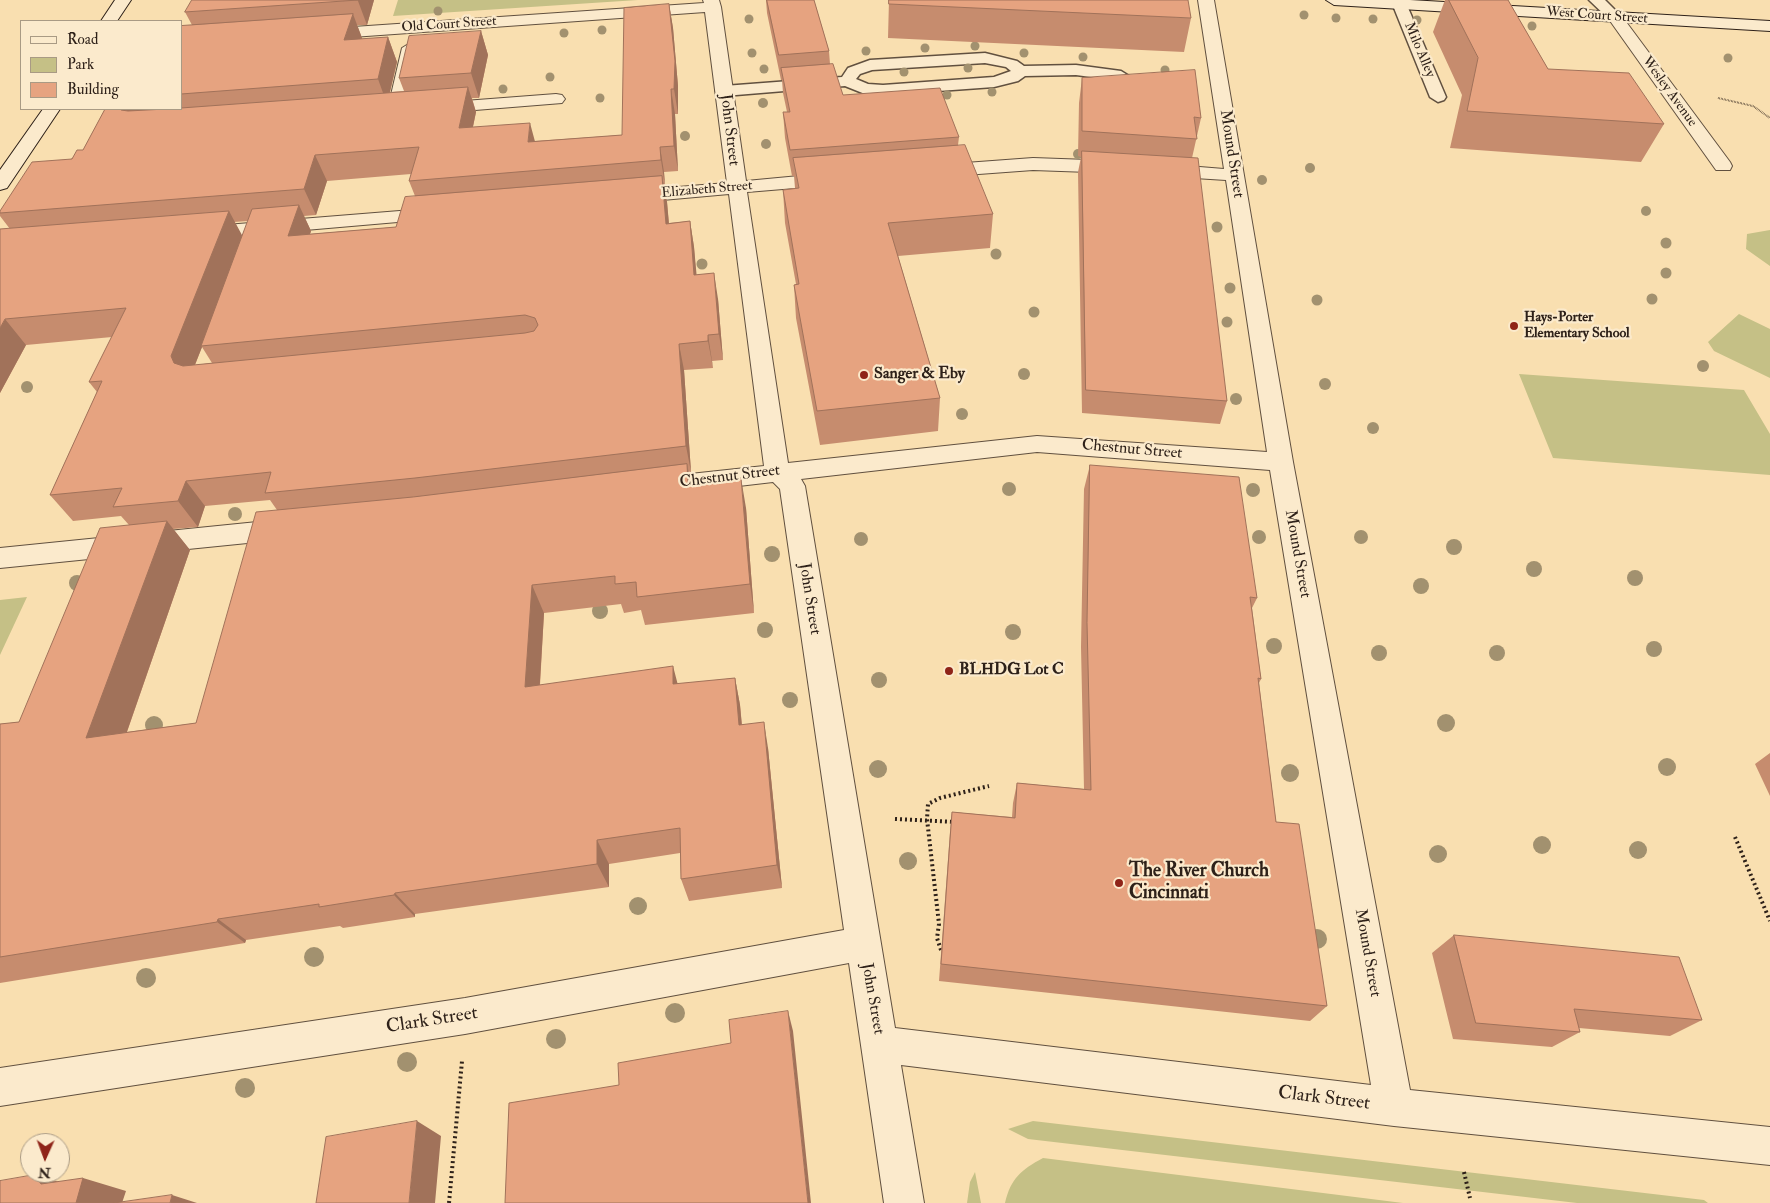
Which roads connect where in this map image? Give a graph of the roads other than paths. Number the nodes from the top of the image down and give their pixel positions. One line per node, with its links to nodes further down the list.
1 (123, 0): 9 (street)
2 (1206, 0): 24 (street, Mound Street)
3 (1334, 0): 6 (street, West Court Street)
4 (1596, 0): 8 (lane)
5 (1613, 0): 8 (lane)
6 (1399, 3): 8 (street, West Court Street); 17 (lane, Milo Alley)
7 (712, 4): 11 (street, Old Court Street); 16 (street, John Street)
8 (1616, 18): 10 (street, West Court Street); 22 (street, Wesley Avenue)
9 (110, 20)
10 (1770, 26)
11 (414, 28): 12 (street, Old Court Street); 20 (street)
12 (305, 35)
13 (1020, 71): 14 (lane); 15 (lane); 15 (lane)
14 (1121, 76)
15 (847, 81): 16 (lane)
16 (724, 91): 27 (street, John Street)
17 (1438, 97)
18 (556, 99): 20 (street)
19 (50, 110): 26 (street)
20 (396, 112): 21 (street)
21 (376, 113)
22 (1723, 166)
23 (924, 172): 24 (street)
24 (1234, 175): 31 (street, Mound Street)
25 (845, 178): 27 (street, Elizabeth Street)
26 (0, 184)
27 (736, 187): 28 (street, Elizabeth Street); 32 (street, John Street)
28 (614, 199)
29 (450, 213): 30 (street)
30 (178, 234)
31 (1281, 462): 32 (street, Chestnut Street); 39 (street, Mound Street)
32 (776, 472): 33 (street, Chestnut Street); 36 (street, John Street)
33 (631, 490)
34 (309, 527): 35 (street)
35 (0, 558)
36 (862, 944): 37 (street, John Street); 38 (street, Clark Street)
37 (879, 1044): 39 (street, Clark Street); 41 (street, John Street)
38 (0, 1087)
39 (1394, 1107): 40 (street, Clark Street)
40 (1770, 1146)
41 (904, 1203)

